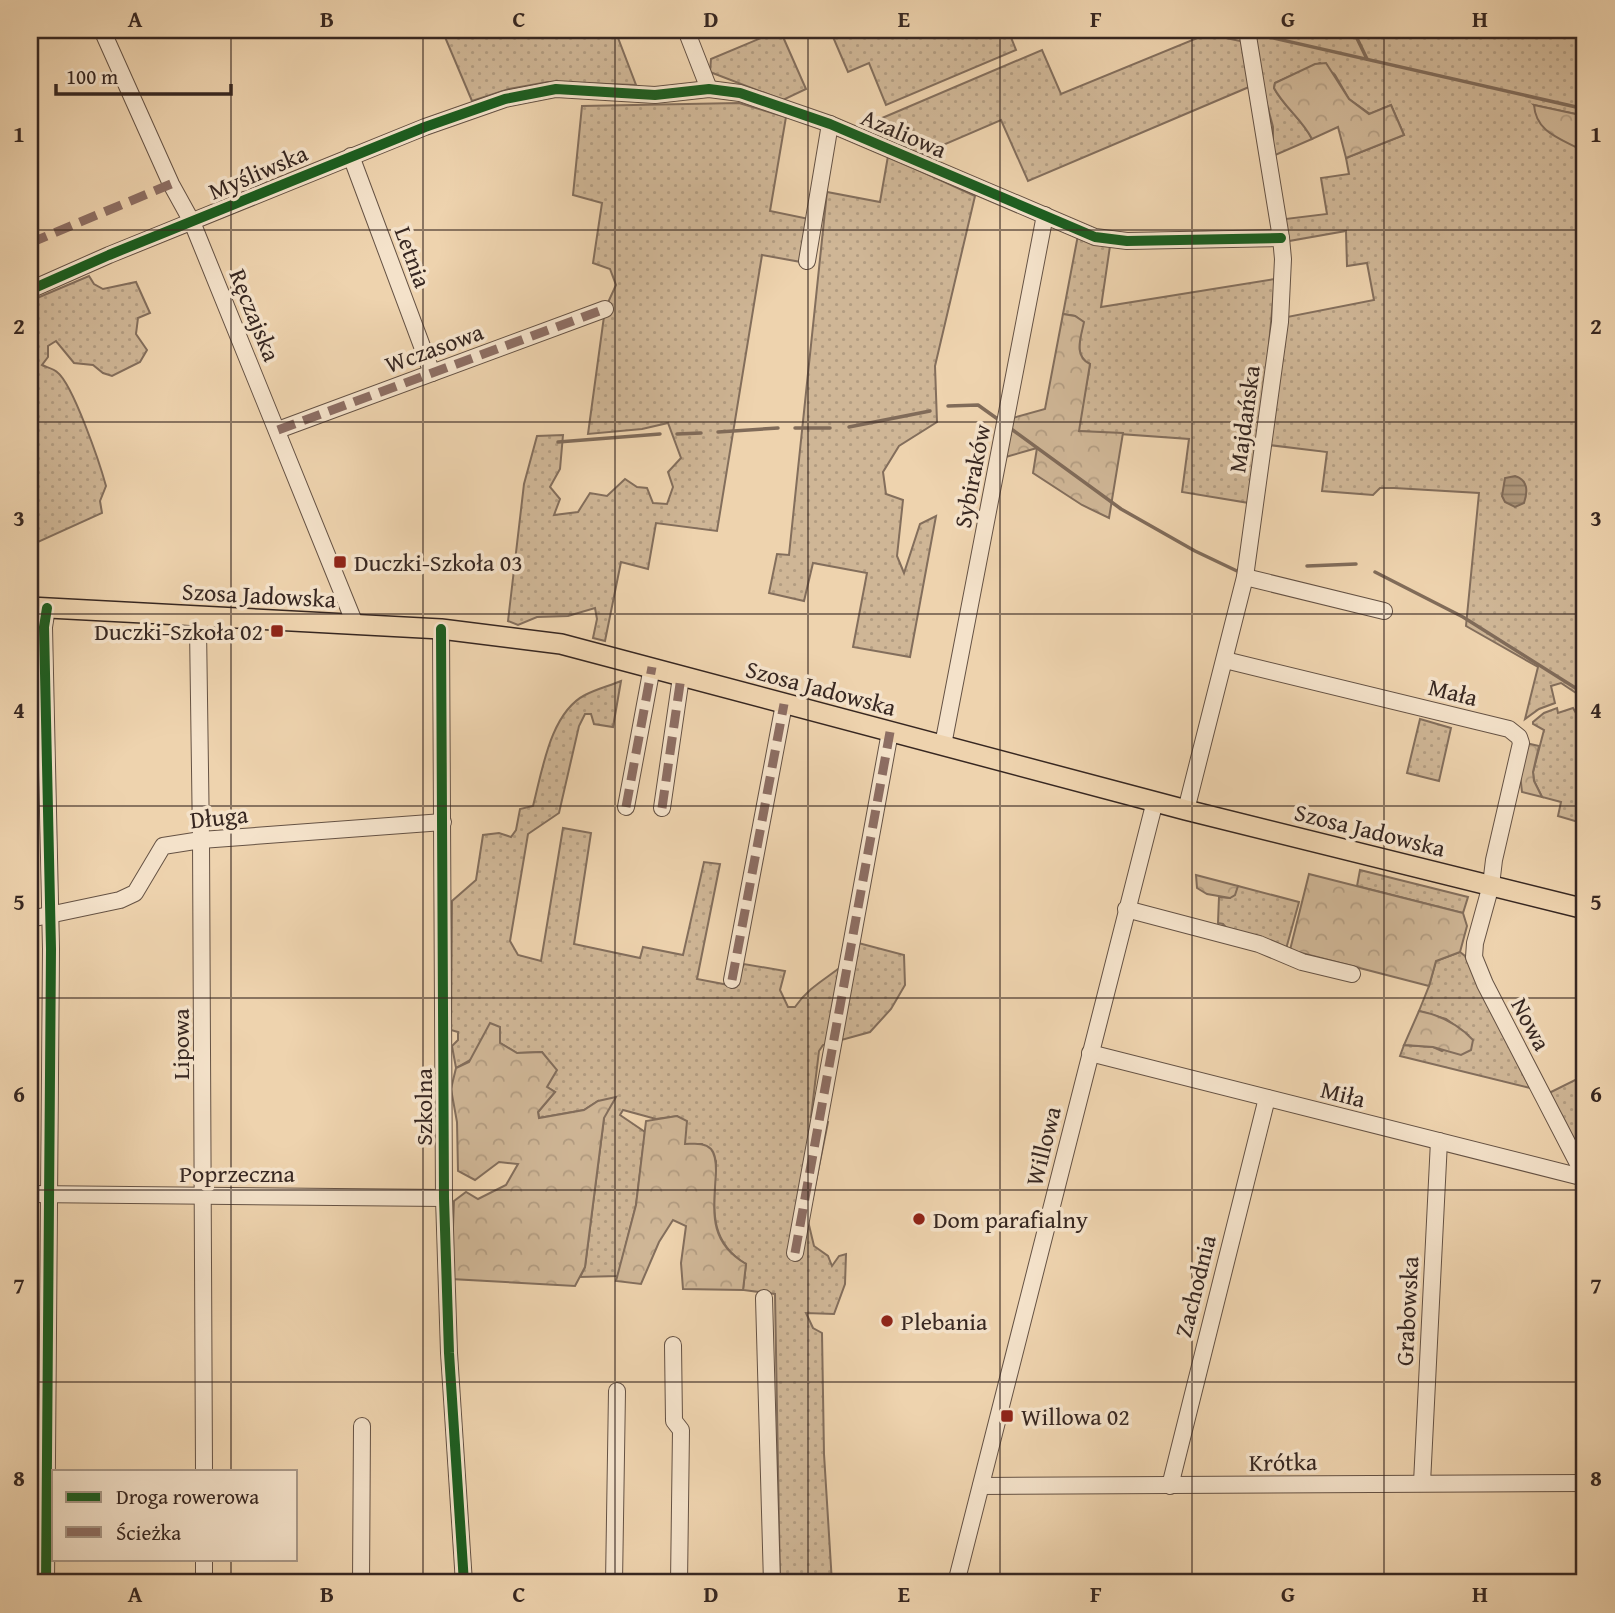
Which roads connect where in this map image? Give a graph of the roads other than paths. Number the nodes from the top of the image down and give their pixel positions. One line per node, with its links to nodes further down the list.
1 (102, 30): 9 (street, Ręczajska)
2 (686, 30): 4 (street)
3 (1247, 30): 10 (street, Majdańska)
4 (709, 89): 5 (street, Azaliowa); 6 (street, Azaliowa)
5 (505, 99): 7 (street, Myśliwska)
6 (830, 124): 8 (street, Azaliowa); 11 (street, Azaliowa)
7 (351, 156): 9 (street, Myśliwska); 14 (street, Letnia)
8 (1045, 215): 10 (street, Azaliowa); 27 (street, Sybiraków)
9 (192, 222): 12 (street, Myśliwska); 15 (street, Ręczajska)
10 (1281, 238): 16 (street, Majdańska)
11 (807, 261)
12 (30, 290)
13 (605, 309): 14 (street, Wczasowa)
14 (432, 373): 15 (street, Wczasowa)
15 (278, 430): 20 (street, Ręczajska)
16 (1245, 577): 18 (street); 22 (street, Majdańska)
17 (38, 607): 19 (main road, Szosa Jadowska); 37 (street)
18 (1384, 611)
19 (201, 617): 20 (main road, Szosa Jadowska); 33 (street, Lipowa)
20 (355, 624): 21 (main road, Szosa Jadowska)
21 (441, 629): 23 (main road, Szosa Jadowska); 32 (street, Szkolna)
22 (1225, 660): 31 (street, Majdańska); 34 (street, Mała)
23 (652, 667): 24 (main road, Szosa Jadowska); 29 (street)
24 (681, 677): 25 (main road, Szosa Jadowska); 30 (street)
25 (784, 704): 26 (main road, Szosa Jadowska); 40 (street)
26 (890, 732): 27 (main road, Szosa Jadowska); 49 (street)
27 (943, 745): 28 (main road, Szosa Jadowska)
28 (1155, 801): 31 (main road, Szosa Jadowska); 35 (street, Willowa)
29 (626, 807)
30 (662, 808)
31 (1186, 810): 34 (main road, Szosa Jadowska)
32 (443, 822): 33 (street, Długa); 48 (street, Szkolna)
33 (201, 840): 37 (street, Długa); 46 (street, Lipowa)
34 (1491, 885): 36 (main road, Szosa Jadowska); 44 (street, Nowa)
35 (1126, 909): 39 (street); 41 (street, Willowa)
36 (1585, 909)
37 (49, 916): 38 (street, Długa); 47 (street)
38 (30, 919)
39 (1352, 974)
40 (732, 981)
41 (1090, 1053): 42 (street, Miła); 57 (street, Willowa)
42 (1267, 1098): 43 (street, Miła); 58 (street, Zachodnia)
43 (1439, 1141): 44 (street, Miła); 55 (street, Grabowska)
44 (1585, 1178)
45 (30, 1194): 47 (street, Poprzeczna)
46 (204, 1195): 47 (street, Poprzeczna); 48 (street, Poprzeczna); 54 (street, Lipowa)
47 (50, 1196): 60 (street)
48 (444, 1198): 63 (street, Szkolna)
49 (795, 1253)
50 (764, 1298): 66 (street)
51 (673, 1345): 65 (street)
52 (617, 1391): 64 (street)
53 (362, 1426): 62 (street)
54 (204, 1470)
55 (1422, 1483): 56 (street, Krótka); 58 (street, Krótka)
56 (1585, 1483)
57 (981, 1486): 58 (street, Krótka); 67 (street, Willowa)
58 (1170, 1486)
59 (204, 1560): 61 (street)
60 (46, 1583)
61 (204, 1583)
62 (362, 1583)
63 (464, 1583)
64 (614, 1583)
65 (680, 1583)
66 (772, 1583)
67 (956, 1583)

